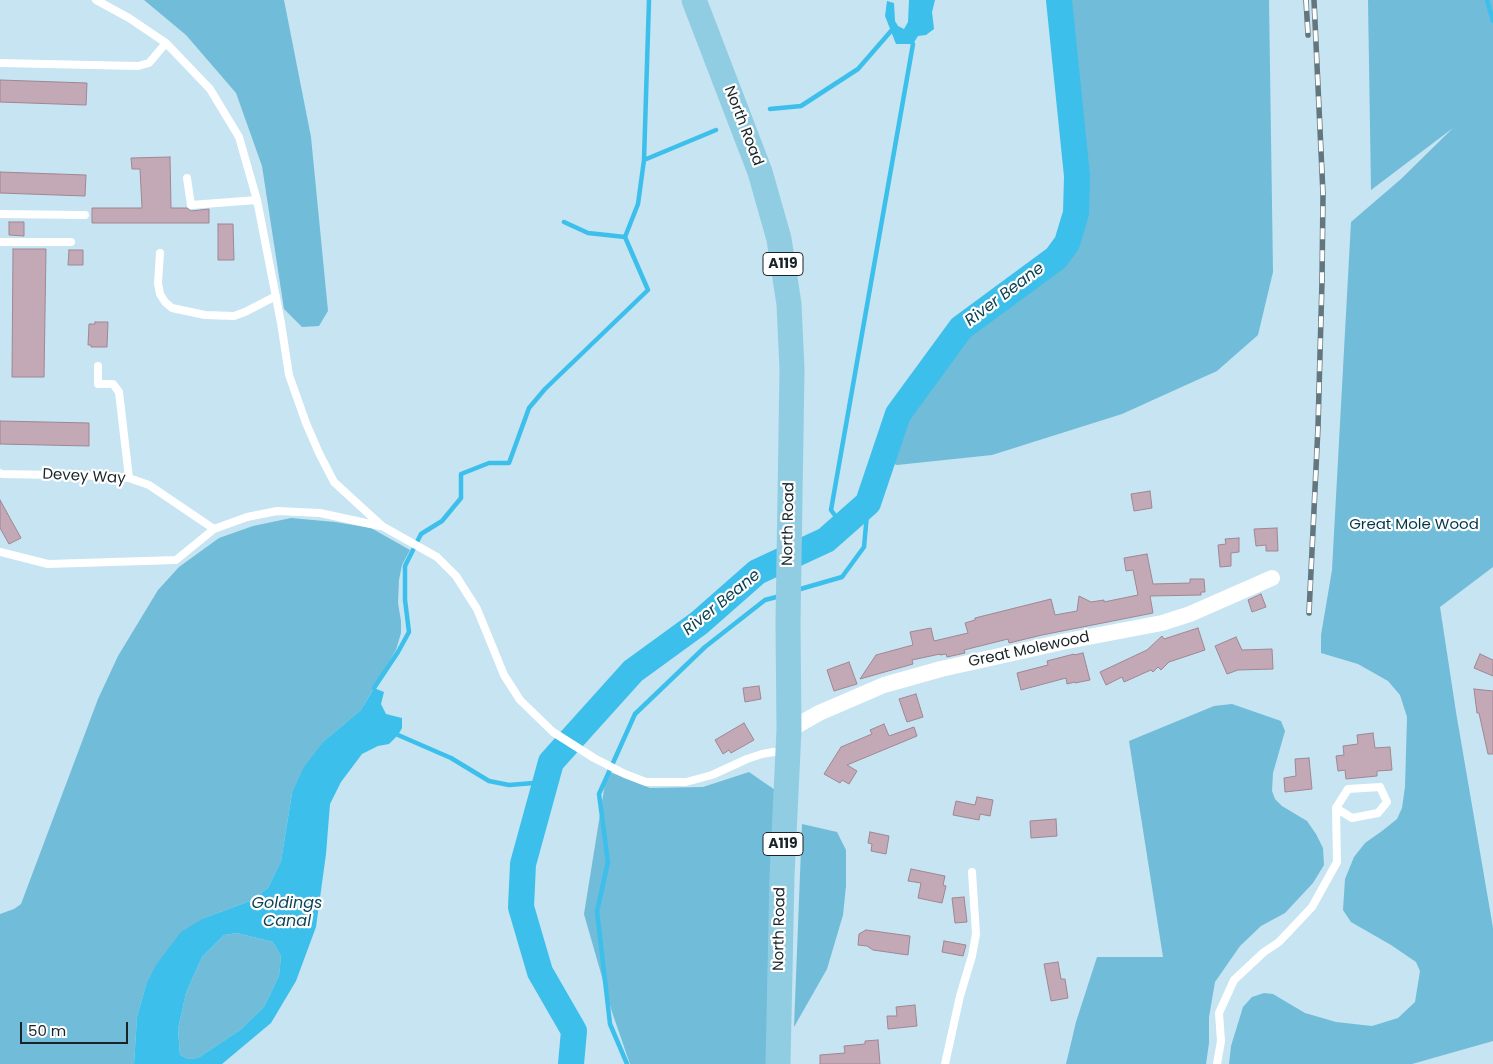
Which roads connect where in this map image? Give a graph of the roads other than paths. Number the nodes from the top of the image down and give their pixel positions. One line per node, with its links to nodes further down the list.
1 (96, 0): 3 (lane)
2 (694, 0): 20 (main road, North Road / A119)
3 (166, 43): 4 (lane); 6 (lane)
4 (0, 63)
5 (187, 178): 6 (lane)
6 (258, 200): 12 (lane)
7 (0, 214): 8 (lane)
8 (85, 216)
9 (0, 242): 10 (lane)
10 (71, 242)
11 (160, 253): 12 (lane)
12 (276, 296): 16 (lane)
13 (98, 366): 15 (lane)
14 (0, 473): 15 (lane, Devey Way)
15 (130, 478): 17 (lane, Devey Way)
16 (382, 526): 17 (lane); 20 (lane)
17 (214, 529): 18 (lane)
18 (0, 552)
19 (1272, 578): 20 (street, Great Molewood)
20 (789, 742): 23 (main road, North Road / A119)
21 (1336, 808): 21 (lane); 25 (lane)
22 (972, 872): 24 (lane)
23 (778, 1064)
24 (945, 1064)
25 (1217, 1064)

